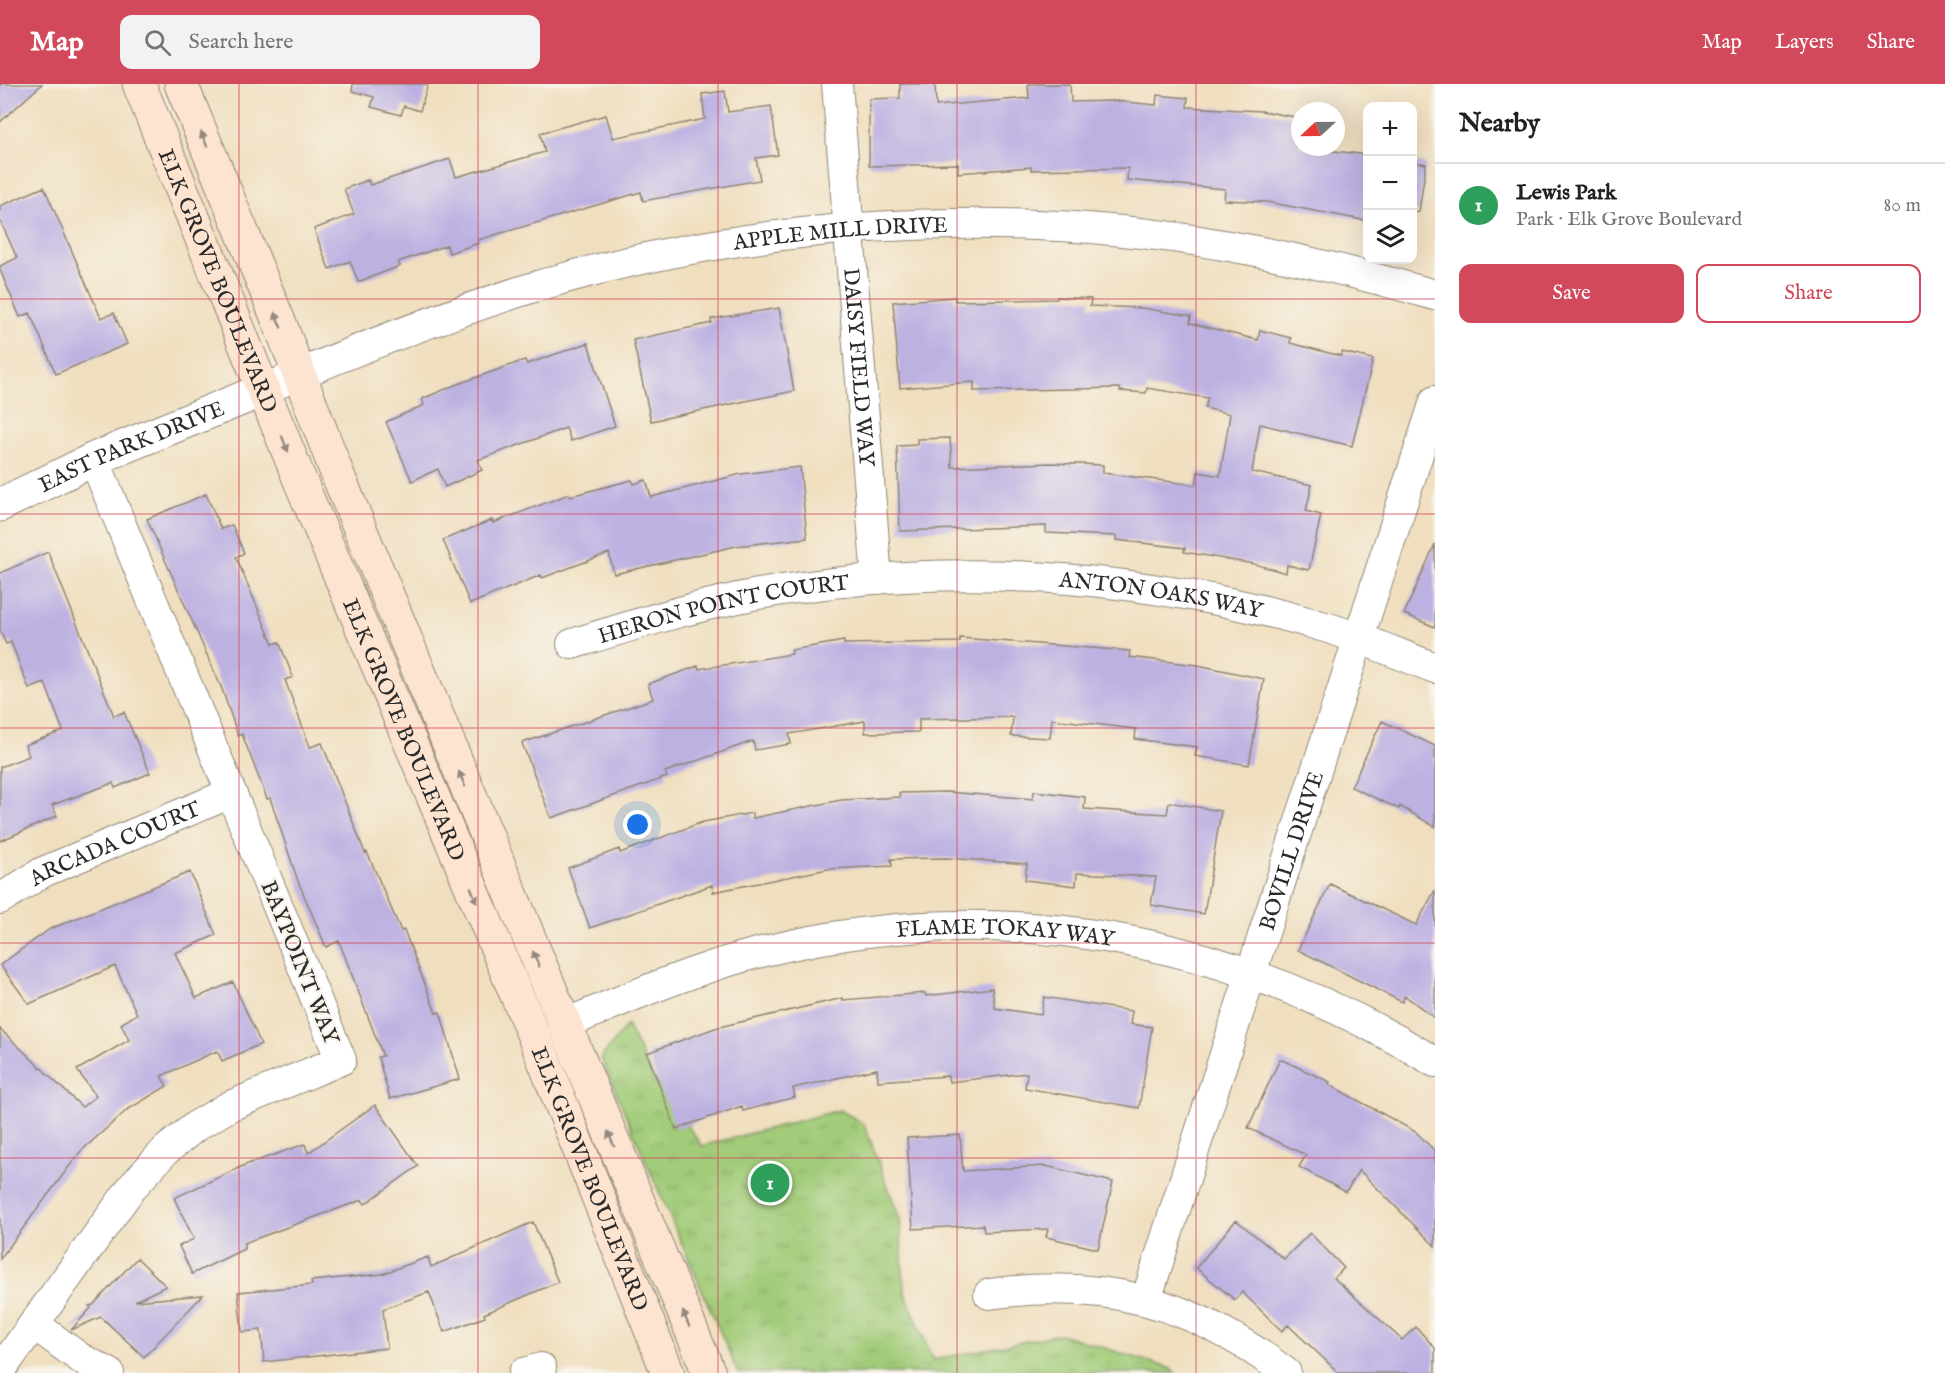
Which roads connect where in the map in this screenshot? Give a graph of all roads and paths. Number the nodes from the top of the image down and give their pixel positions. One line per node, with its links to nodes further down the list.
1 (139, 84): 7 (main road, ELK GROVE BOULEVARD)
2 (181, 84): 6 (main road, ELK GROVE BOULEVARD, one-way to 2)
3 (837, 84): 4 (street, DAISY FIELD WAY)
4 (849, 229): 5 (street, APPLE MILL DRIVE); 6 (street, APPLE MILL DRIVE); 11 (street, DAISY FIELD WAY)
5 (1435, 296)
6 (297, 375): 7 (street, APPLE MILL DRIVE); 18 (main road, ELK GROVE BOULEVARD, one-way to 6)
7 (263, 390): 9 (street, EAST PARK DRIVE); 25 (main road, ELK GROVE BOULEVARD, one-way to 25)
8 (1435, 401): 12 (street, BOVILL DRIVE)
9 (94, 459): 10 (street, EAST PARK DRIVE); 15 (street, BAYPOINT WAY)
10 (0, 505)
11 (877, 579): 12 (street, ANTON OAKS WAY); 13 (street, HERON POINT COURT)
12 (1359, 638): 14 (street, ANTON OAKS WAY); 17 (street, BOVILL DRIVE)
13 (572, 644)
14 (1435, 668)
15 (231, 793): 16 (street, ARCADA COURT); 22 (street, BAYPOINT WAY)
16 (0, 898)
17 (1251, 972): 18 (street, FLAME TOKAY WAY); 19 (street, FLAME TOKAY WAY); 21 (street, BOVILL DRIVE)
18 (563, 1025): 26 (main road, ELK GROVE BOULEVARD, one-way to 18)
19 (1435, 1062)
20 (989, 1294): 21 (street)
21 (1146, 1300): 27 (street)
22 (34, 1324): 23 (street, BAYPOINT WAY); 24 (street)
23 (0, 1371)
24 (109, 1373)
25 (668, 1373)
26 (709, 1373)
27 (1286, 1373)

